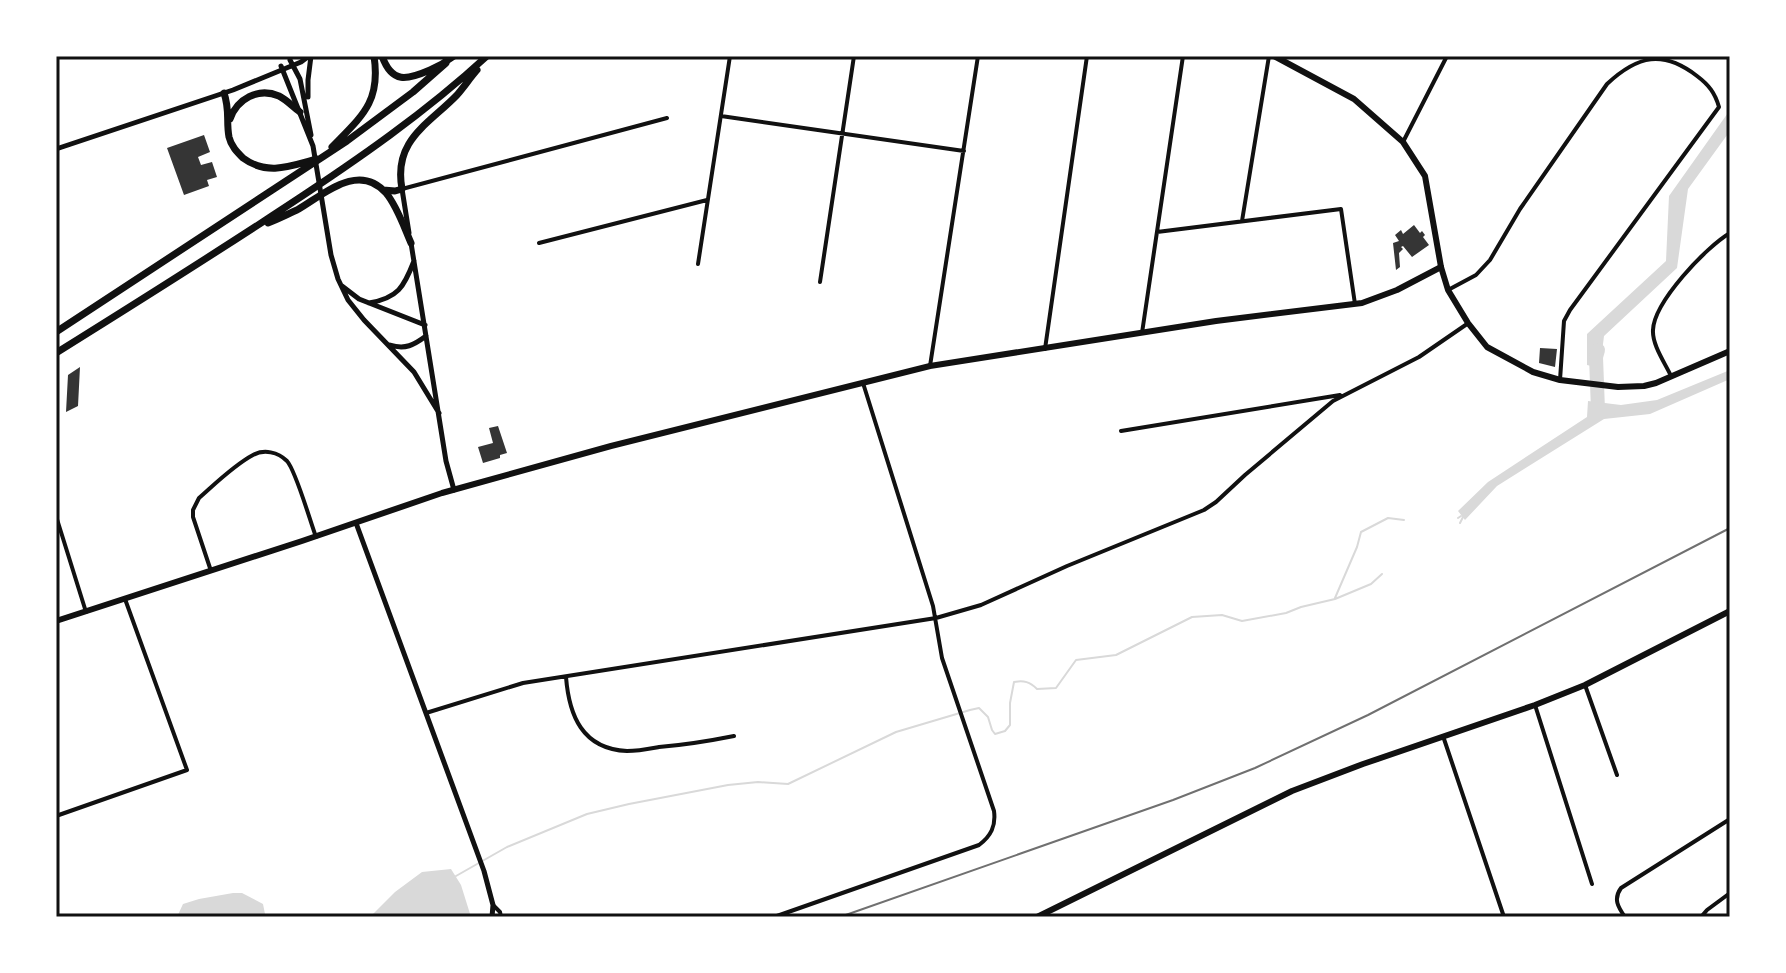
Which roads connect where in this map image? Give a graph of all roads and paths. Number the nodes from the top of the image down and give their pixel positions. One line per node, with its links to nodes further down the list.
1 (310, 56): 13 (street); 19 (street)
2 (374, 56): 27 (highway)
3 (382, 56): 14 (highway)
4 (454, 56): 14 (highway)
5 (488, 56): 28 (highway); 34 (highway)
6 (730, 56): 18 (street)
7 (854, 56): 22 (street)
8 (978, 56): 26 (street)
9 (1087, 56): 51 (street)
10 (1183, 56): 32 (street)
11 (1272, 56): 23 (main road); 31 (street)
12 (1447, 56): 23 (street)
13 (293, 60): 15 (street); 19 (street)
14 (446, 63): 27 (highway)
15 (282, 68): 16 (street); 17 (street)
16 (224, 93): 21 (highway); 25 (street)
17 (300, 112): 21 (highway); 24 (street)
18 (721, 116): 22 (street); 30 (street)
19 (309, 118): 24 (street)
20 (667, 118): 28 (street)
21 (229, 121): 27 (highway)
22 (843, 134): 26 (street); 40 (street)
23 (1403, 142): 39 (main road)
24 (313, 146): 41 (street)
25 (56, 149)
26 (964, 151): 54 (street)
27 (322, 158): 47 (highway)
28 (402, 189): 29 (highway); 35 (street)
29 (383, 190): 34 (highway); 35 (highway)
30 (708, 200): 36 (street); 38 (street)
31 (1242, 221): 32 (street); 44 (street)
32 (1157, 232): 48 (street)
33 (1730, 233): 55 (street)
34 (245, 234): 53 (highway)
35 (411, 243): 37 (street)
36 (539, 243)
37 (414, 260): 43 (street); 46 (street)
38 (698, 264)
39 (1441, 267): 42 (main road); 44 (main road)
40 (820, 282)
41 (341, 285): 43 (street); 50 (street)
42 (1448, 290): 45 (main road); 56 (street)
43 (369, 303): 46 (street)
44 (1355, 304): 48 (main road)
45 (1468, 323): 56 (main road); 58 (street)
46 (425, 325): 49 (street)
47 (56, 332)
48 (1142, 333): 51 (main road)
49 (426, 336): 50 (street); 59 (street)
50 (389, 345): 59 (street)
51 (1045, 349): 54 (main road)
52 (1730, 351): 55 (main road)
53 (56, 353)
54 (930, 366): 57 (main road)
55 (1671, 376): 56 (main road)
56 (1560, 380)
57 (862, 382): 61 (main road); 69 (street)
58 (1345, 394): 60 (street); 69 (street)
59 (439, 413): 61 (street)
60 (1121, 431)
61 (454, 490): 63 (main road)
62 (56, 516): 68 (street)
63 (356, 523): 64 (main road); 74 (street)
64 (316, 537): 65 (main road); 65 (street)
65 (211, 571): 66 (main road)
66 (125, 599): 68 (main road); 78 (street)
67 (1730, 611): 72 (main road)
68 (86, 612): 70 (main road)
69 (936, 618): 71 (street); 85 (street)
70 (56, 621)
71 (566, 677): 74 (street); 75 (street)
72 (1585, 685): 73 (main road); 77 (street)
73 (1535, 705): 76 (main road); 80 (street)
74 (426, 713): 82 (street)
75 (734, 736)
76 (1443, 736): 86 (main road); 87 (street)
77 (1617, 775)
78 (56, 815)
79 (1730, 819): 88 (street)
80 (1592, 884)
81 (1730, 893): 89 (street)
82 (493, 905): 83 (street); 84 (street)
83 (492, 917)
84 (501, 917)
85 (774, 917)
86 (1037, 917)
87 (1504, 917)
88 (1625, 917)
89 (1701, 917)

